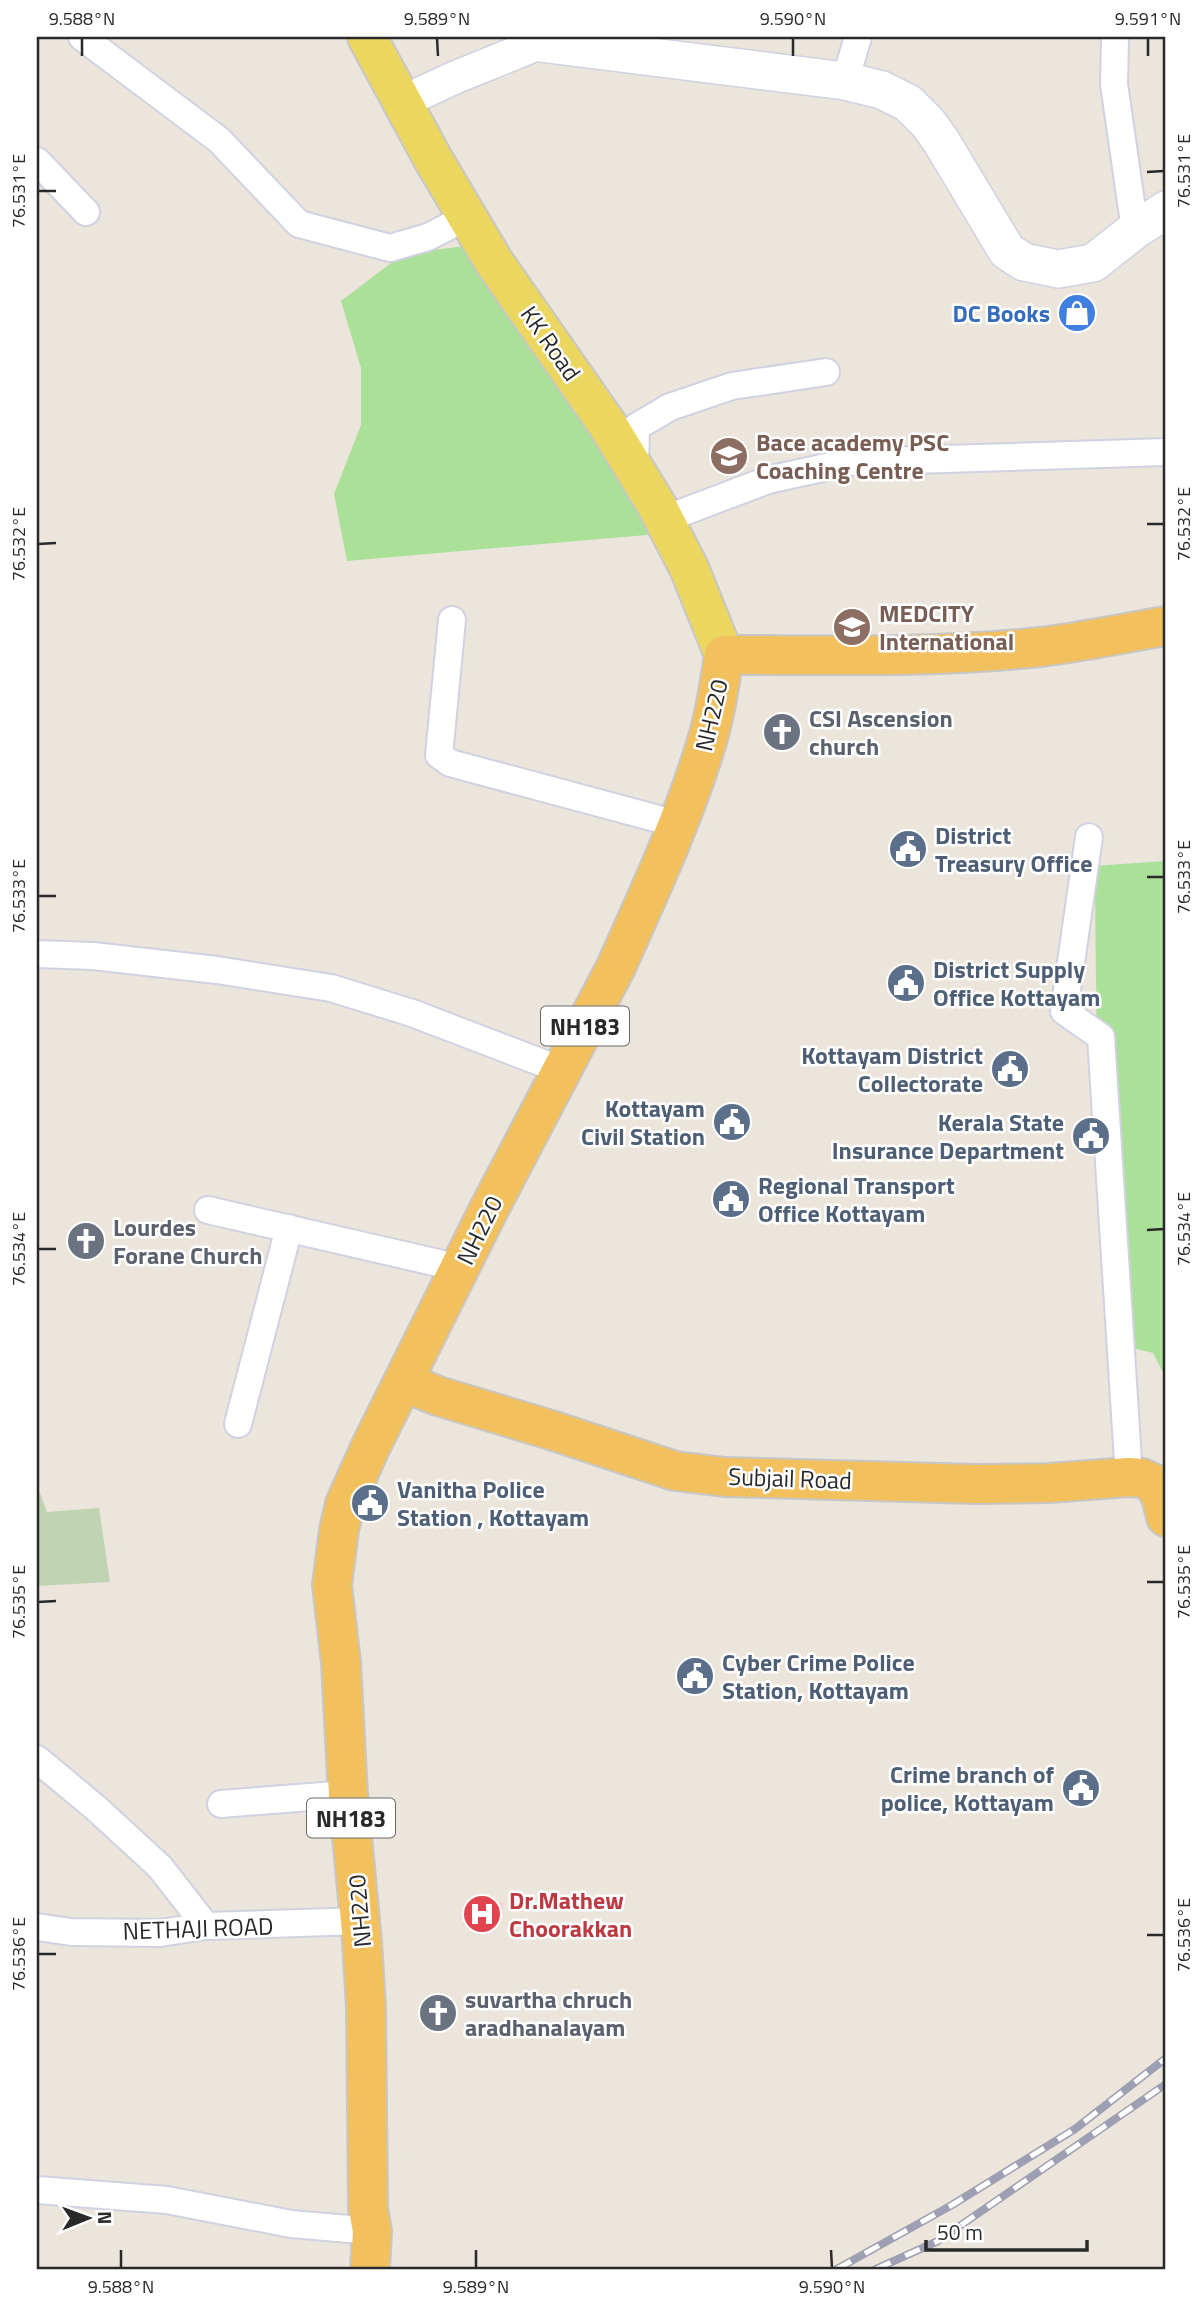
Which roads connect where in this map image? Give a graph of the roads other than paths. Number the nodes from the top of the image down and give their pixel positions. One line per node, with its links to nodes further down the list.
1 (82, 37): 11 (street)
2 (367, 37): 7 (main road, KK Road)
3 (858, 37): 6 (street)
4 (1115, 37): 12 (street)
5 (535, 40): 6 (main road); 7 (street)
6 (845, 81): 12 (main road)
7 (402, 102): 11 (main road, KK Road)
8 (37, 161): 10 (street)
9 (1166, 210): 12 (main road)
10 (86, 212)
11 (467, 217): 15 (main road, KK Road)
12 (1135, 230)
13 (826, 372): 15 (street)
14 (1166, 452): 16 (street)
15 (635, 470): 16 (main road, KK Road)
16 (664, 519): 19 (main road, KK Road)
17 (452, 620): 20 (street)
18 (1166, 626): 19 (highway, NH220)
19 (724, 655): 20 (highway, NH220 / NH183)
20 (677, 824): 23 (highway, NH220 / NH183)
21 (1089, 837): 29 (street)
22 (37, 954): 23 (street)
23 (561, 1070): 26 (highway, NH220 / NH183)
24 (208, 1210): 25 (street)
25 (289, 1228): 26 (street); 28 (street)
26 (460, 1268): 27 (highway, NH220 / NH183)
27 (404, 1382): 29 (highway, Subjail Road); 32 (highway, NH220 / NH183)
28 (238, 1424)
29 (1129, 1477): 30 (highway)
30 (1166, 1517)
31 (37, 1759): 35 (street)
32 (348, 1794): 33 (street); 34 (highway, NH220 / NH183)
33 (221, 1804)
34 (361, 1921): 35 (street, NETHAJI ROAD); 38 (highway, NH220 / NH183)
35 (206, 1926): 36 (street, NETHAJI ROAD)
36 (37, 1927)
37 (37, 2190): 38 (street)
38 (372, 2231): 39 (highway, NH220 / NH183)
39 (370, 2269)

